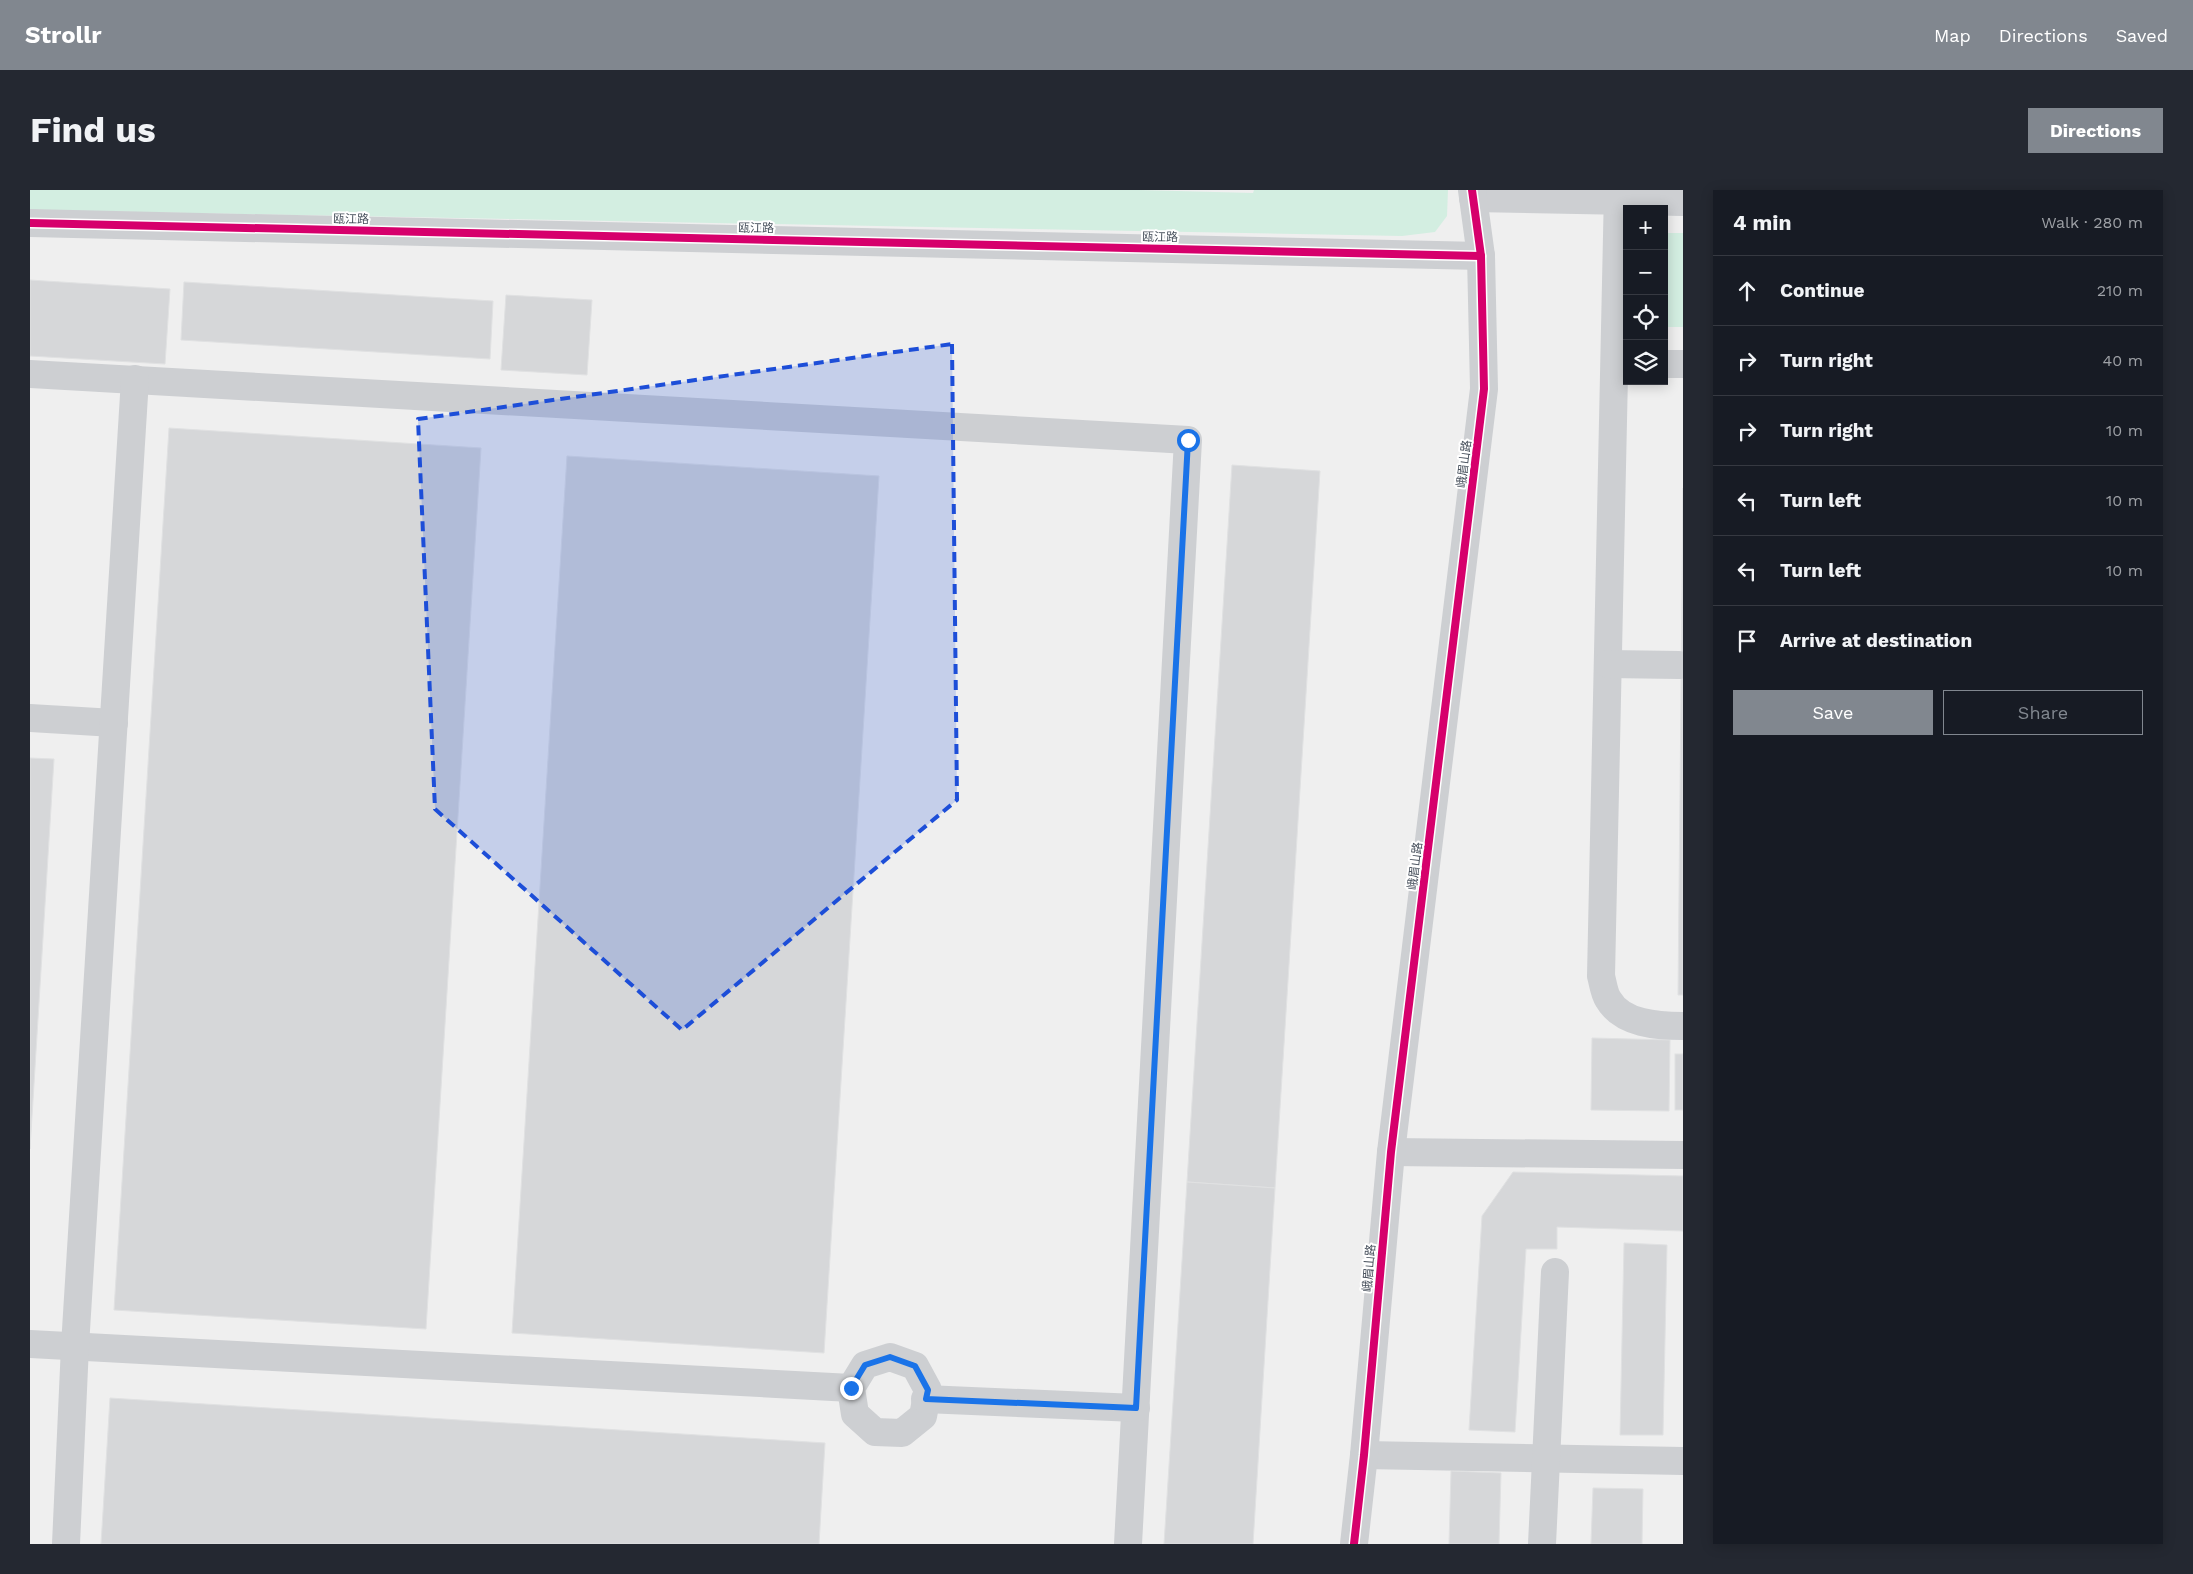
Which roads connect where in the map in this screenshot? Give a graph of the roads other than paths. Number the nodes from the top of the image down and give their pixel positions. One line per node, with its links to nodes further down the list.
1 (1473, 194): 2 (street); 5 (street, 峨眉山路)
2 (1618, 195): 3 (street); 6 (street)
3 (1683, 202)
4 (30, 223): 5 (street, 瓯江路)
5 (1481, 256): 16 (street, 峨眉山路)
6 (1620, 363): 11 (street)
7 (1668, 364): 8 (street)
8 (1683, 364)
9 (30, 374): 10 (street)
10 (135, 379): 14 (street); 23 (street)
11 (1608, 664): 12 (street); 15 (street)
12 (1678, 665)
13 (30, 718): 14 (street)
14 (114, 723): 20 (street)
15 (1683, 1026)
16 (1391, 1152): 17 (street); 24 (street, 峨眉山路)
17 (1683, 1155)
18 (1555, 1272): 25 (street)
19 (30, 1344): 20 (street)
20 (75, 1346): 21 (street); 27 (street)
21 (851, 1388): 22 (street); 22 (street)
22 (926, 1399): 23 (street)
23 (1136, 1408): 28 (street)
24 (1364, 1455): 25 (street); 29 (street, 峨眉山路)
25 (1547, 1458): 26 (street); 30 (street)
26 (1683, 1461)
27 (66, 1544)
28 (1128, 1544)
29 (1354, 1544)
30 (1542, 1544)

